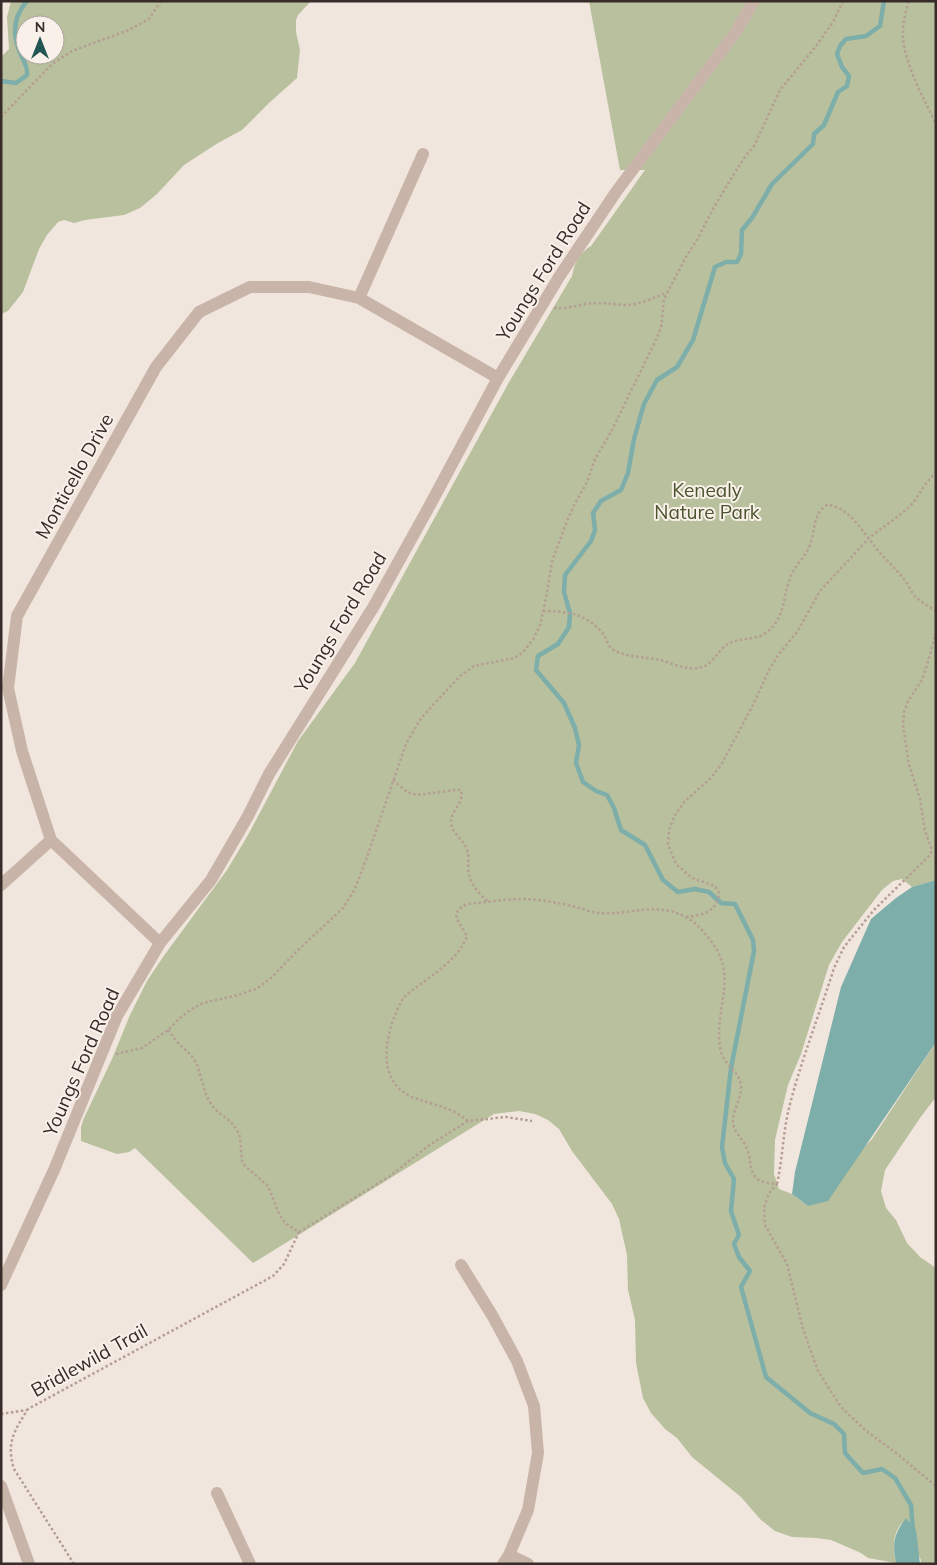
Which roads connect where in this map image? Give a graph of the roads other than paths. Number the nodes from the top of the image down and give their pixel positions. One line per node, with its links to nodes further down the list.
1 (754, 1): 4 (street, Youngs Ford Road)
2 (423, 154): 3 (street)
3 (359, 298): 4 (street, Monticello Drive); 5 (street, Monticello Drive)
4 (498, 378): 7 (street, Youngs Ford Road)
5 (51, 840): 6 (street); 7 (street, Monticello Drive)
6 (1, 885)
7 (160, 943): 9 (street, Youngs Ford Road)
8 (461, 1265): 12 (street)
9 (1, 1285)
10 (1, 1486): 13 (street)
11 (217, 1493): 14 (street)
12 (506, 1560): 15 (street)
13 (29, 1564)
14 (250, 1564)
15 (528, 1564)

